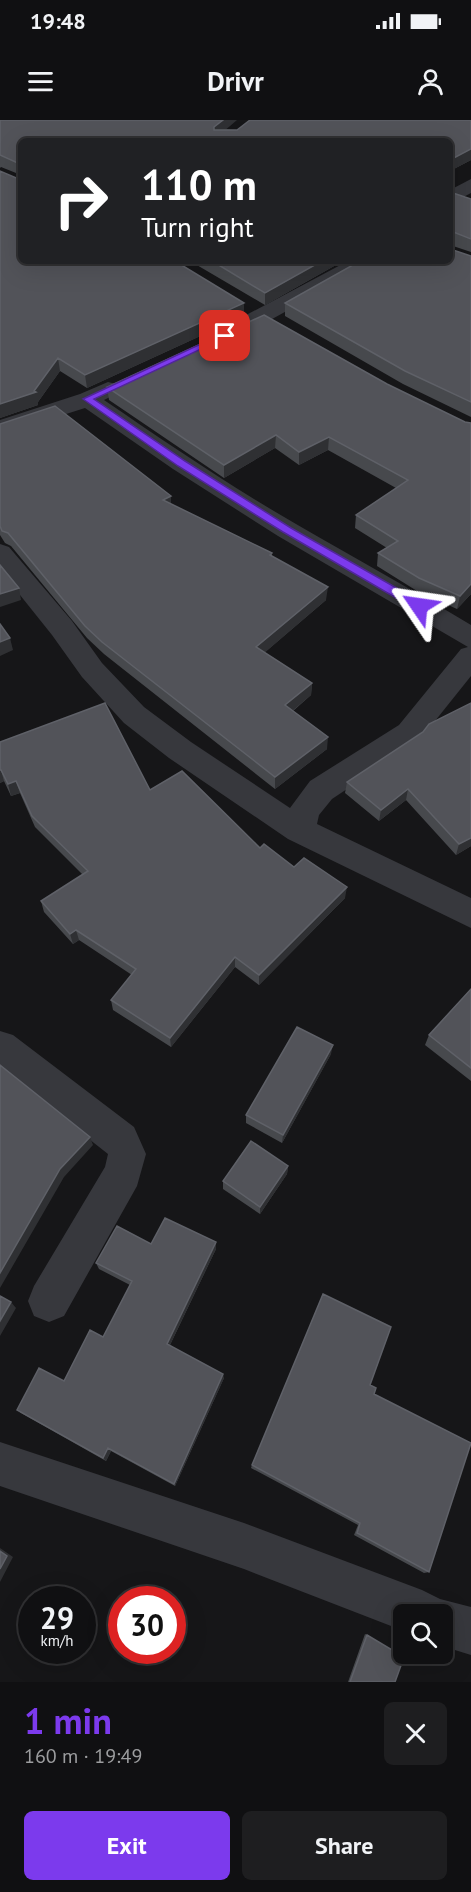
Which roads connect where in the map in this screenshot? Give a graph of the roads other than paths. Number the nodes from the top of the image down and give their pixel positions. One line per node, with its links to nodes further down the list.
1 (471, 185): 2 (street)
2 (453, 196)
3 (358, 264): 5 (street)
4 (238, 301): 5 (street)
5 (264, 317): 6 (street); 7 (street)
6 (284, 328)
7 (206, 346)
8 (126, 380): 9 (street)
9 (88, 399): 10 (street); 12 (street)
10 (0, 428)
11 (0, 553): 14 (street)
12 (471, 638)
13 (471, 656): 14 (street)
14 (299, 830): 15 (street)
15 (471, 914)
16 (0, 1047): 17 (street)
17 (49, 1301)
18 (0, 1464): 19 (street)
19 (396, 1604)
20 (453, 1625): 21 (street)
21 (471, 1630)

